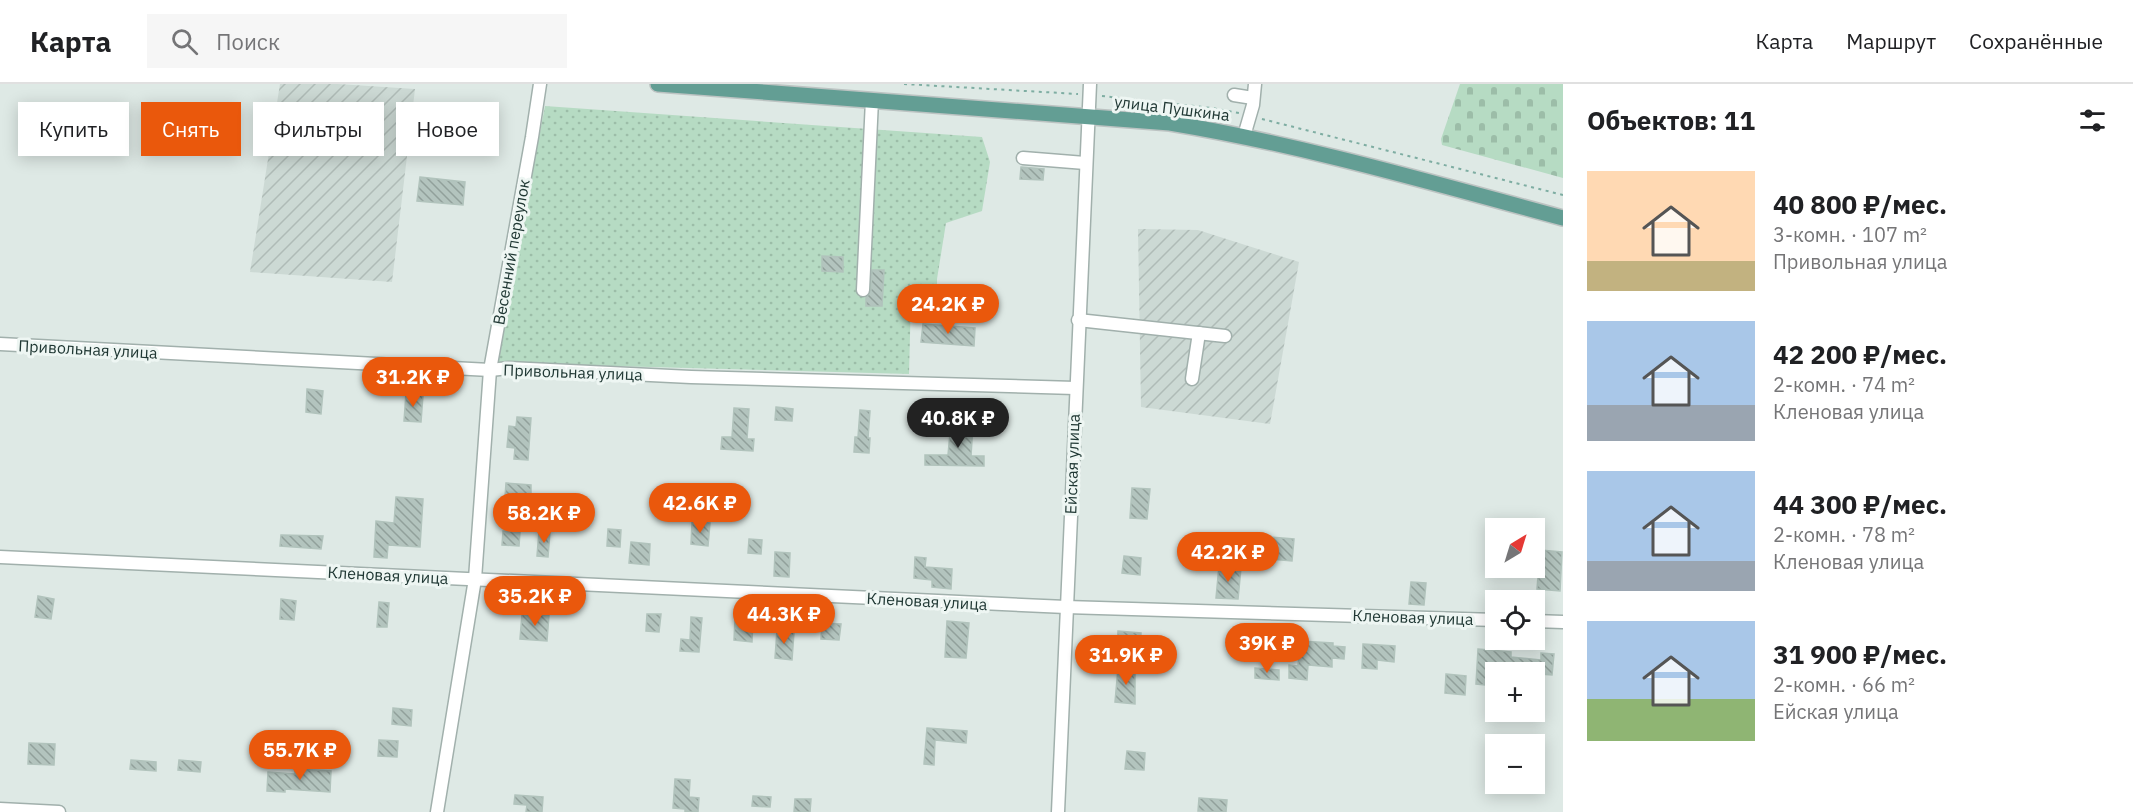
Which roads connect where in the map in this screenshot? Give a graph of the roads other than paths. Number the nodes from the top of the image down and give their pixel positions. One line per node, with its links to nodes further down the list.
1 (540, 84): 18 (street, Весенний переулок)
2 (658, 84): 7 (main road, улица Пушкина)
3 (1090, 84): 8 (street, Ейская улица)
4 (1255, 84): 6 (street)
5 (1234, 95): 6 (street)
6 (1253, 98): 9 (street)
7 (872, 100): 8 (main road, улица Пушкина); 13 (street)
8 (1087, 116): 9 (main road, улица Пушкина); 11 (street, Ейская улица)
9 (1244, 136): 12 (main road, улица Пушкина)
10 (1023, 158): 11 (street)
11 (1085, 163): 14 (street, Ейская улица)
12 (1563, 218)
13 (863, 290)
14 (1078, 320): 15 (street); 20 (street, Ейская улица)
15 (1199, 333): 16 (street); 19 (street)
16 (1225, 336)
17 (0, 344): 18 (street, Привольная улица)
18 (490, 370): 20 (street, Привольная улица); 22 (street, Весенний переулок)
19 (1192, 379)
20 (1075, 388): 23 (street, Ейская улица)
21 (0, 557): 22 (street, Кленовая улица)
22 (475, 579): 23 (street, Кленовая улица); 29 (street, Весенний переулок)
23 (1066, 607): 24 (street, Кленовая улица); 30 (street, Ейская улица)
24 (1485, 620)
25 (1545, 621): 26 (street)
26 (1563, 622)
27 (0, 809): 28 (street)
28 (59, 812)
29 (437, 812)
30 (1058, 812)

